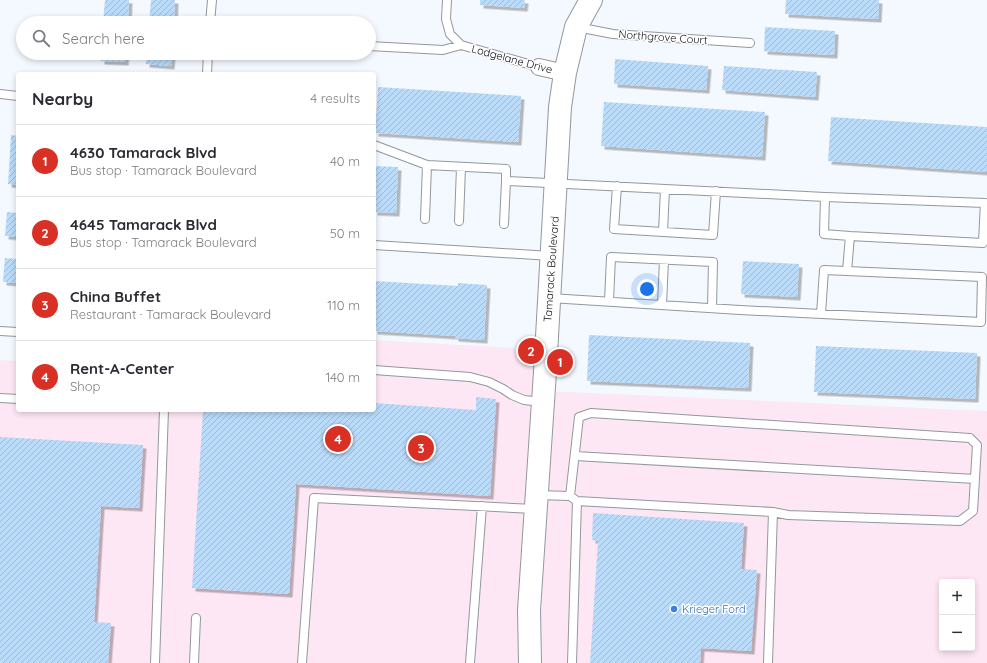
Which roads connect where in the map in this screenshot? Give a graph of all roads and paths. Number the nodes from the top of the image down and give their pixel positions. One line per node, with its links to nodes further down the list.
1 (212, 0): 4 (lane)
2 (447, 0): 7 (lane, Lodgelane Drive)
3 (591, 0): 5 (street, Tamarack Boulevard)
4 (211, 16)
5 (576, 27): 6 (lane, Northgrove Court); 12 (street, Tamarack Boulevard)
6 (750, 43)
7 (461, 45): 8 (lane); 10 (lane, Lodgelane Drive)
8 (376, 46)
9 (208, 60): 11 (lane)
10 (539, 67): 12 (street, Lodgelane Drive)
11 (207, 72)
12 (565, 72): 19 (street, Tamarack Boulevard)
13 (0, 94): 14 (lane)
14 (16, 96)
15 (376, 146): 16 (lane)
16 (427, 165): 17 (lane); 24 (lane)
17 (461, 166): 18 (lane); 25 (lane)
18 (506, 181): 19 (lane); 27 (lane)
19 (556, 183): 20 (lane); 31 (street, Tamarack Boulevard)
20 (617, 186): 21 (lane); 28 (lane)
21 (665, 189): 22 (lane); 28 (lane)
22 (716, 191): 23 (lane); 28 (lane)
23 (825, 197): 26 (lane); 29 (lane)
24 (425, 219)
25 (459, 221)
26 (985, 221): 29 (lane)
27 (504, 224)
28 (663, 232)
29 (850, 236): 33 (lane)
30 (376, 245): 31 (lane)
31 (552, 256): 34 (street, Tamarack Boulevard)
32 (664, 260): 35 (lane); 36 (lane); 37 (lane)
33 (848, 271): 38 (lane); 38 (lane)
34 (549, 298): 35 (lane); 44 (street, Tamarack Boulevard)
35 (609, 301): 36 (lane)
36 (662, 305): 37 (lane)
37 (712, 308): 38 (lane)
38 (821, 314)
39 (0, 331): 40 (lane)
40 (16, 332)
41 (376, 370): 44 (lane)
42 (0, 398): 43 (lane)
43 (16, 399)
44 (542, 402): 50 (street, Tamarack Boulevard)
45 (164, 412): 54 (lane)
46 (575, 456): 47 (lane); 47 (lane); 48 (lane)
47 (975, 479): 52 (lane)
48 (570, 496): 49 (lane); 50 (lane)
49 (577, 501): 52 (lane); 59 (lane)
50 (536, 502): 51 (lane); 58 (street, Tamarack Boulevard)
51 (482, 506): 56 (lane); 57 (lane)
52 (773, 512): 60 (lane)
53 (196, 618): 55 (lane)
54 (155, 663)
55 (194, 663)
56 (302, 663)
57 (470, 663)
58 (530, 663)
59 (572, 663)
60 (768, 663)

